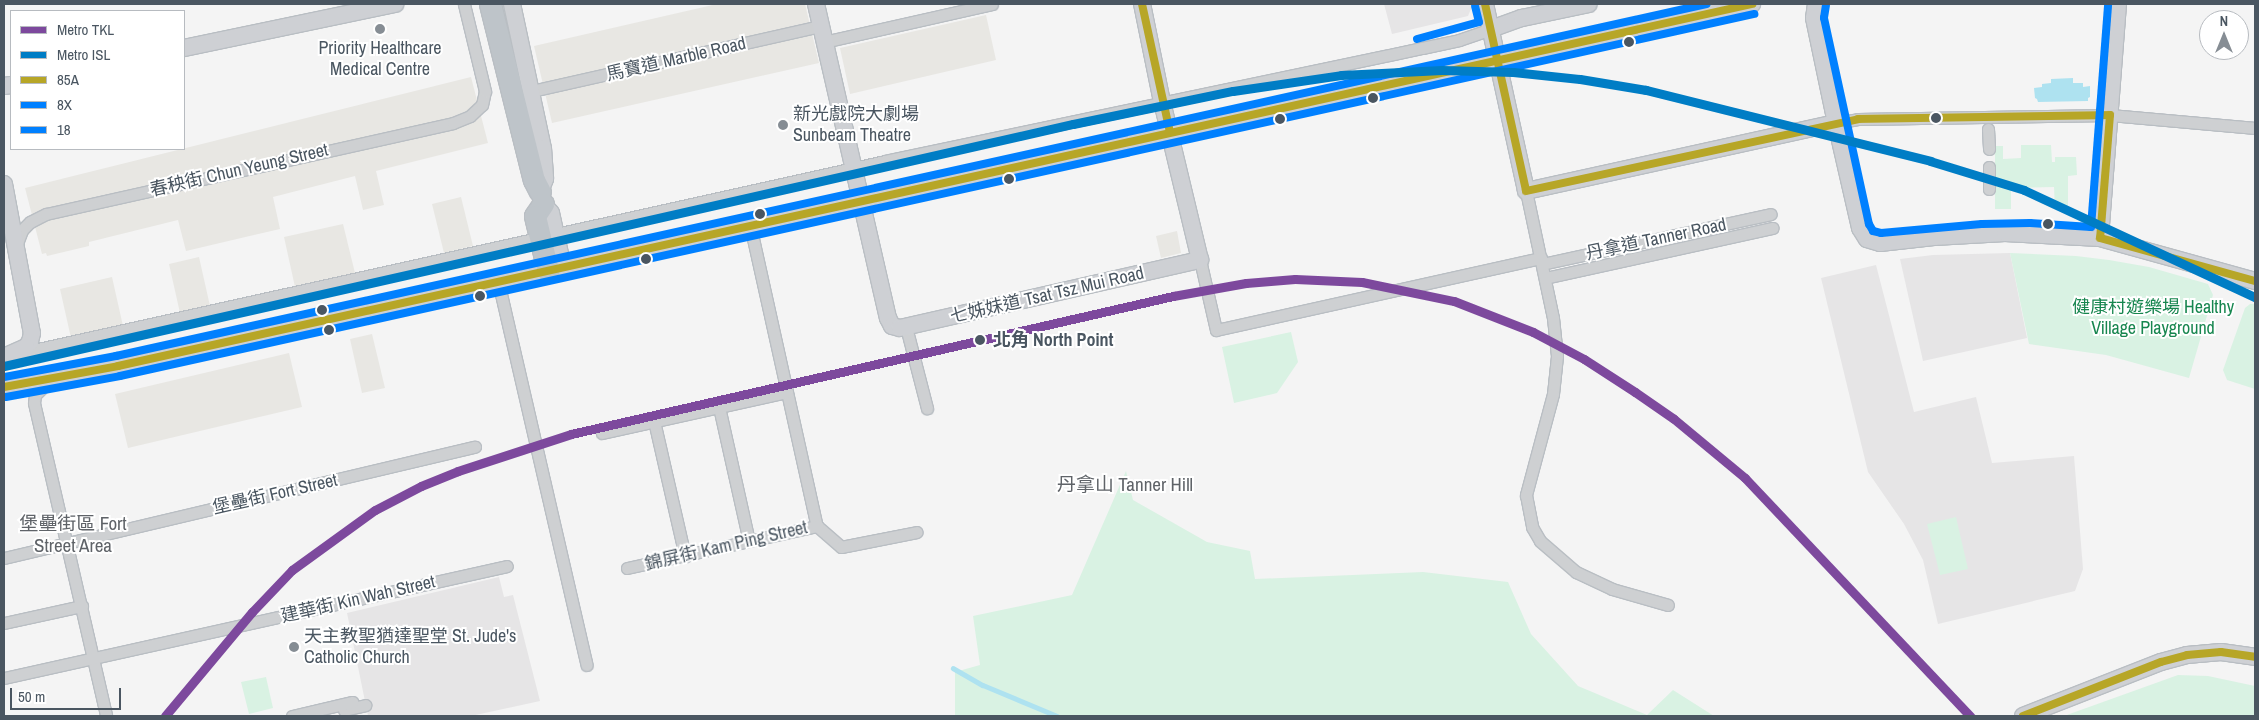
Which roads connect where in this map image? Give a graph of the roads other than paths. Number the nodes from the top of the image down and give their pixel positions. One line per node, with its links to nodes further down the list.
1 (395, 4): 15 (street)
2 (464, 4): 37 (street, 春秧街 Chun Yeung Street)
3 (490, 4): 30 (highway)
4 (512, 4): 17 (street)
5 (816, 4): 14 (street)
6 (992, 4): 14 (street, 馬寶道 Marble Road)
7 (1142, 4): 18 (street)
8 (1485, 4): 13 (street)
9 (1590, 4): 13 (street)
10 (1752, 4): 16 (street)
11 (1816, 4): 20 (street)
12 (2118, 4): 19 (street)
13 (1491, 29): 16 (street); 18 (street)
14 (822, 34): 17 (street, 馬寶道 Marble Road); 26 (street)
15 (185, 48)
16 (1497, 60): 23 (street); 29 (street)
17 (532, 91): 30 (street)
18 (1162, 102): 23 (street); 26 (street)
19 (2110, 115): 20 (street); 21 (street); 36 (street)
20 (1836, 123): 29 (street); 36 (street)
21 (2255, 128)
22 (1988, 129): 24 (street)
23 (1170, 132): 31 (street); 38 (street)
24 (1989, 148)
25 (1989, 167): 28 (street)
26 (853, 169): 31 (street); 35 (street)
27 (4, 184): 37 (street)
28 (1989, 189)
29 (1526, 191): 39 (street)
30 (541, 198): 35 (highway)
31 (861, 200): 33 (street); 44 (street)
32 (1771, 214): 39 (street, 丹拿道 Tanner Road)
33 (750, 225): 40 (street); 48 (street, 錦屏街 Kam Ping Street)
34 (1773, 228): 41 (street)
35 (548, 237): 40 (highway); 45 (street)
36 (2100, 238): 43 (street)
37 (16, 248): 45 (street)
38 (1200, 260): 39 (street, 丹拿道 Tanner Road); 44 (street, 七姊妹道 Tsat Tsz Mui Road)
39 (1541, 261): 41 (street)
40 (556, 269): 42 (street)
41 (1545, 278): 63 (street)
42 (498, 281): 46 (street); 68 (street)
43 (2255, 281)
44 (900, 327): 50 (street)
45 (4, 357)
46 (71, 373): 47 (street); 58 (street)
47 (4, 387)
48 (787, 392): 49 (street); 54 (street, 錦屏街 Kam Ping Street)
49 (719, 407): 51 (street); 57 (street)
50 (926, 408)
51 (654, 421): 52 (street); 59 (street)
52 (602, 433)
53 (475, 447): 58 (street, 堡壘街 Fort Street)
54 (818, 526): 55 (street); 57 (street, 錦屏街 Kam Ping Street)
55 (917, 532)
56 (96, 537): 58 (street, 堡壘街 Fort Street)
57 (749, 541): 59 (street, 錦屏街 Kam Ping Street)
58 (72, 542): 60 (street, 堡壘街 Fort Street); 64 (street)
59 (685, 556): 62 (street, 錦屏街 Kam Ping Street)
60 (4, 558)
61 (507, 566): 67 (street, 建華街 Kin Wah Street)
62 (627, 568)
63 (1668, 605)
64 (82, 606): 65 (street); 67 (street)
65 (4, 624)
66 (2255, 657): 75 (street)
67 (93, 658): 69 (street, 建華街 Kin Wah Street); 72 (street)
68 (587, 665)
69 (4, 678)
70 (352, 702): 73 (street)
71 (365, 705): 74 (street)
72 (106, 716)
73 (292, 716)
74 (318, 716)
75 (2022, 716)

